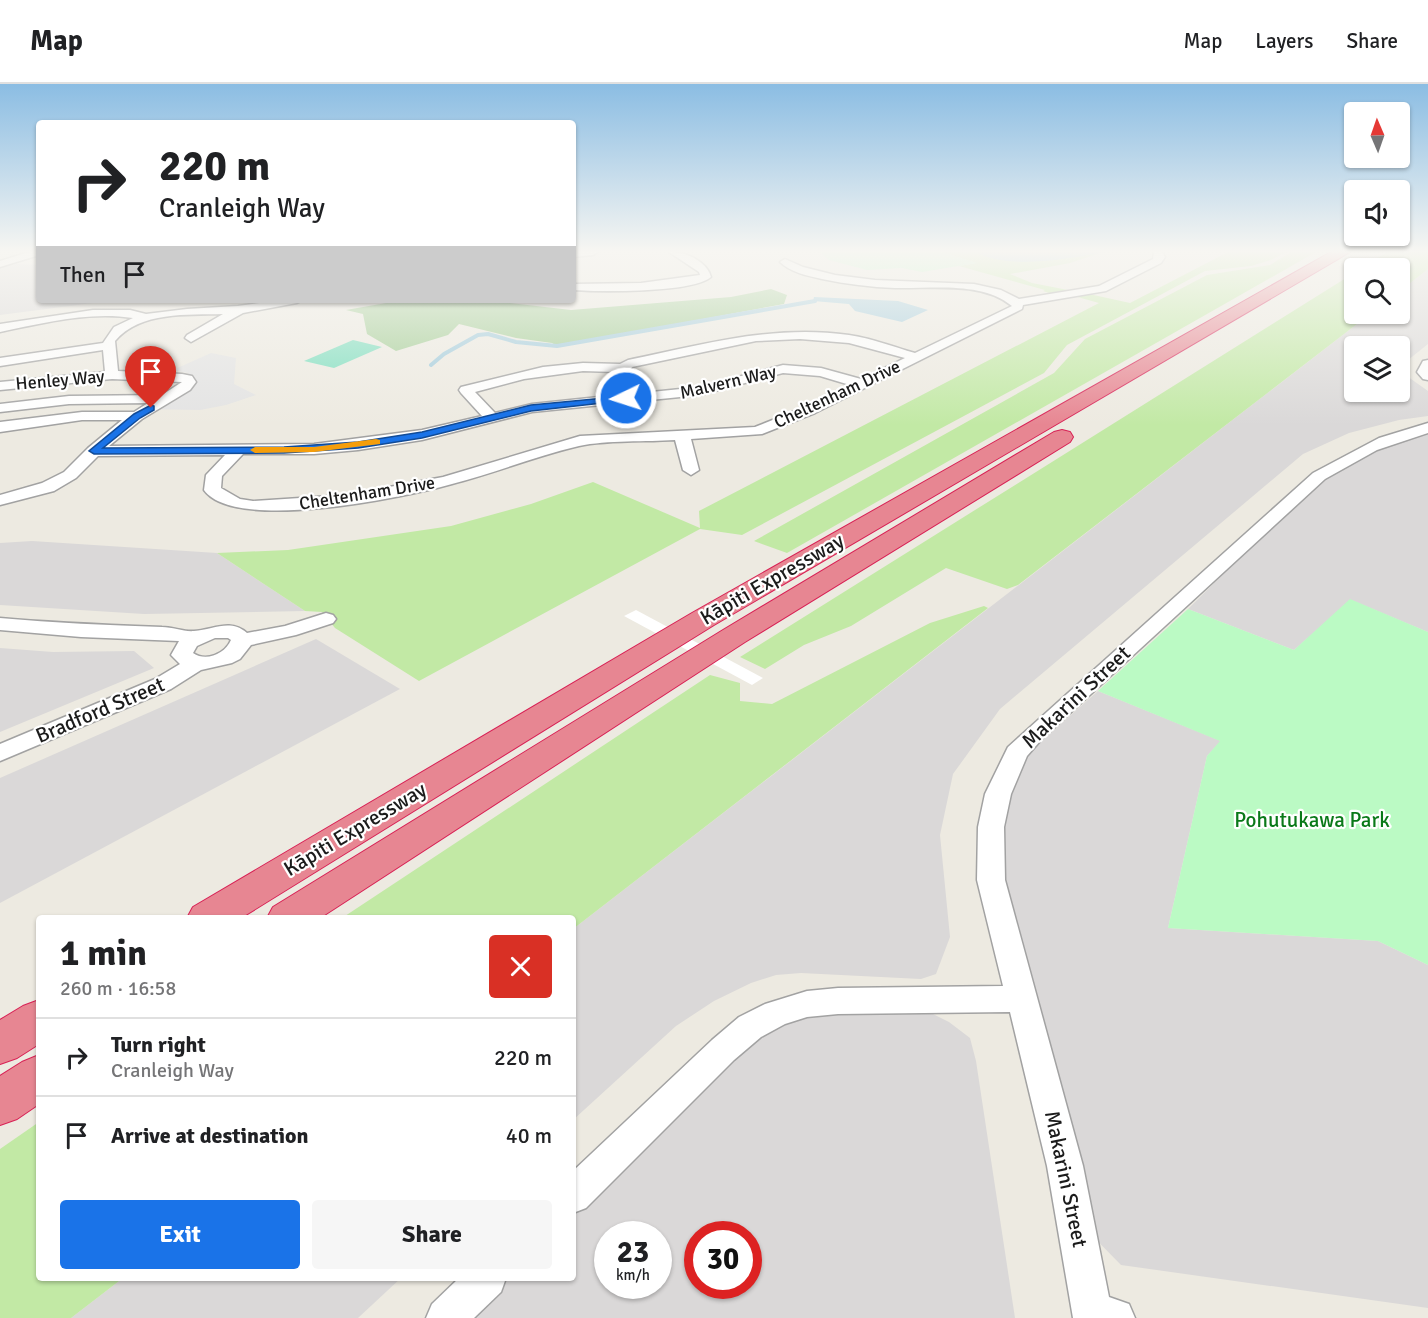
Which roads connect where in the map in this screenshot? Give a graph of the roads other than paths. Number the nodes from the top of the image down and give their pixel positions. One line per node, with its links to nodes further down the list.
1 (192, 310): 6 (street)
2 (238, 310): 8 (street)
3 (1016, 310): 10 (street, Cheltenham Drive)
4 (1242, 310): 36 (highway, Kāpiti Expressway)
5 (1275, 310): 37 (highway, Kāpiti Expressway)
6 (146, 318): 7 (street); 9 (street)
7 (0, 328)
8 (191, 339)
9 (107, 346): 11 (street); 14 (street)
10 (916, 357): 13 (street); 16 (street, Cheltenham Drive)
11 (0, 362)
12 (1428, 364): 15 (street)
13 (623, 368): 18 (street); 22 (street)
14 (112, 375): 17 (street, Henley Way); 19 (street, Henley Way)
15 (1428, 376)
16 (862, 384): 18 (street, Malvern Way); 25 (street, Cheltenham Drive)
17 (0, 386)
18 (626, 398): 22 (street, Malvern Way)
19 (166, 399): 20 (street); 21 (street)
20 (0, 408)
21 (137, 416): 23 (street); 27 (street)
22 (492, 418): 26 (street, Malvern Way)
23 (0, 427)
24 (1428, 428): 38 (street, Makarini Street)
25 (682, 436): 26 (street, Cheltenham Drive); 28 (street)
26 (238, 450): 27 (street, Malvern Way)
27 (94, 451): 29 (street)
28 (691, 470)
29 (0, 500)
30 (326, 619): 33 (street)
31 (0, 624): 32 (street)
32 (195, 638): 33 (street); 34 (street, Bradford Street)
33 (242, 640): 34 (street, Bradford Street)
34 (197, 663): 35 (street, Bradford Street)
35 (0, 753)
36 (213, 915)
37 (293, 915)
38 (1022, 999): 43 (street); 45 (street, Makarini Street)
39 (36, 1022): 40 (highway)
40 (0, 1044)
41 (36, 1079): 42 (highway)
42 (0, 1103)
43 (576, 1192)
44 (484, 1281): 46 (street)
45 (1101, 1317)
46 (446, 1318)

